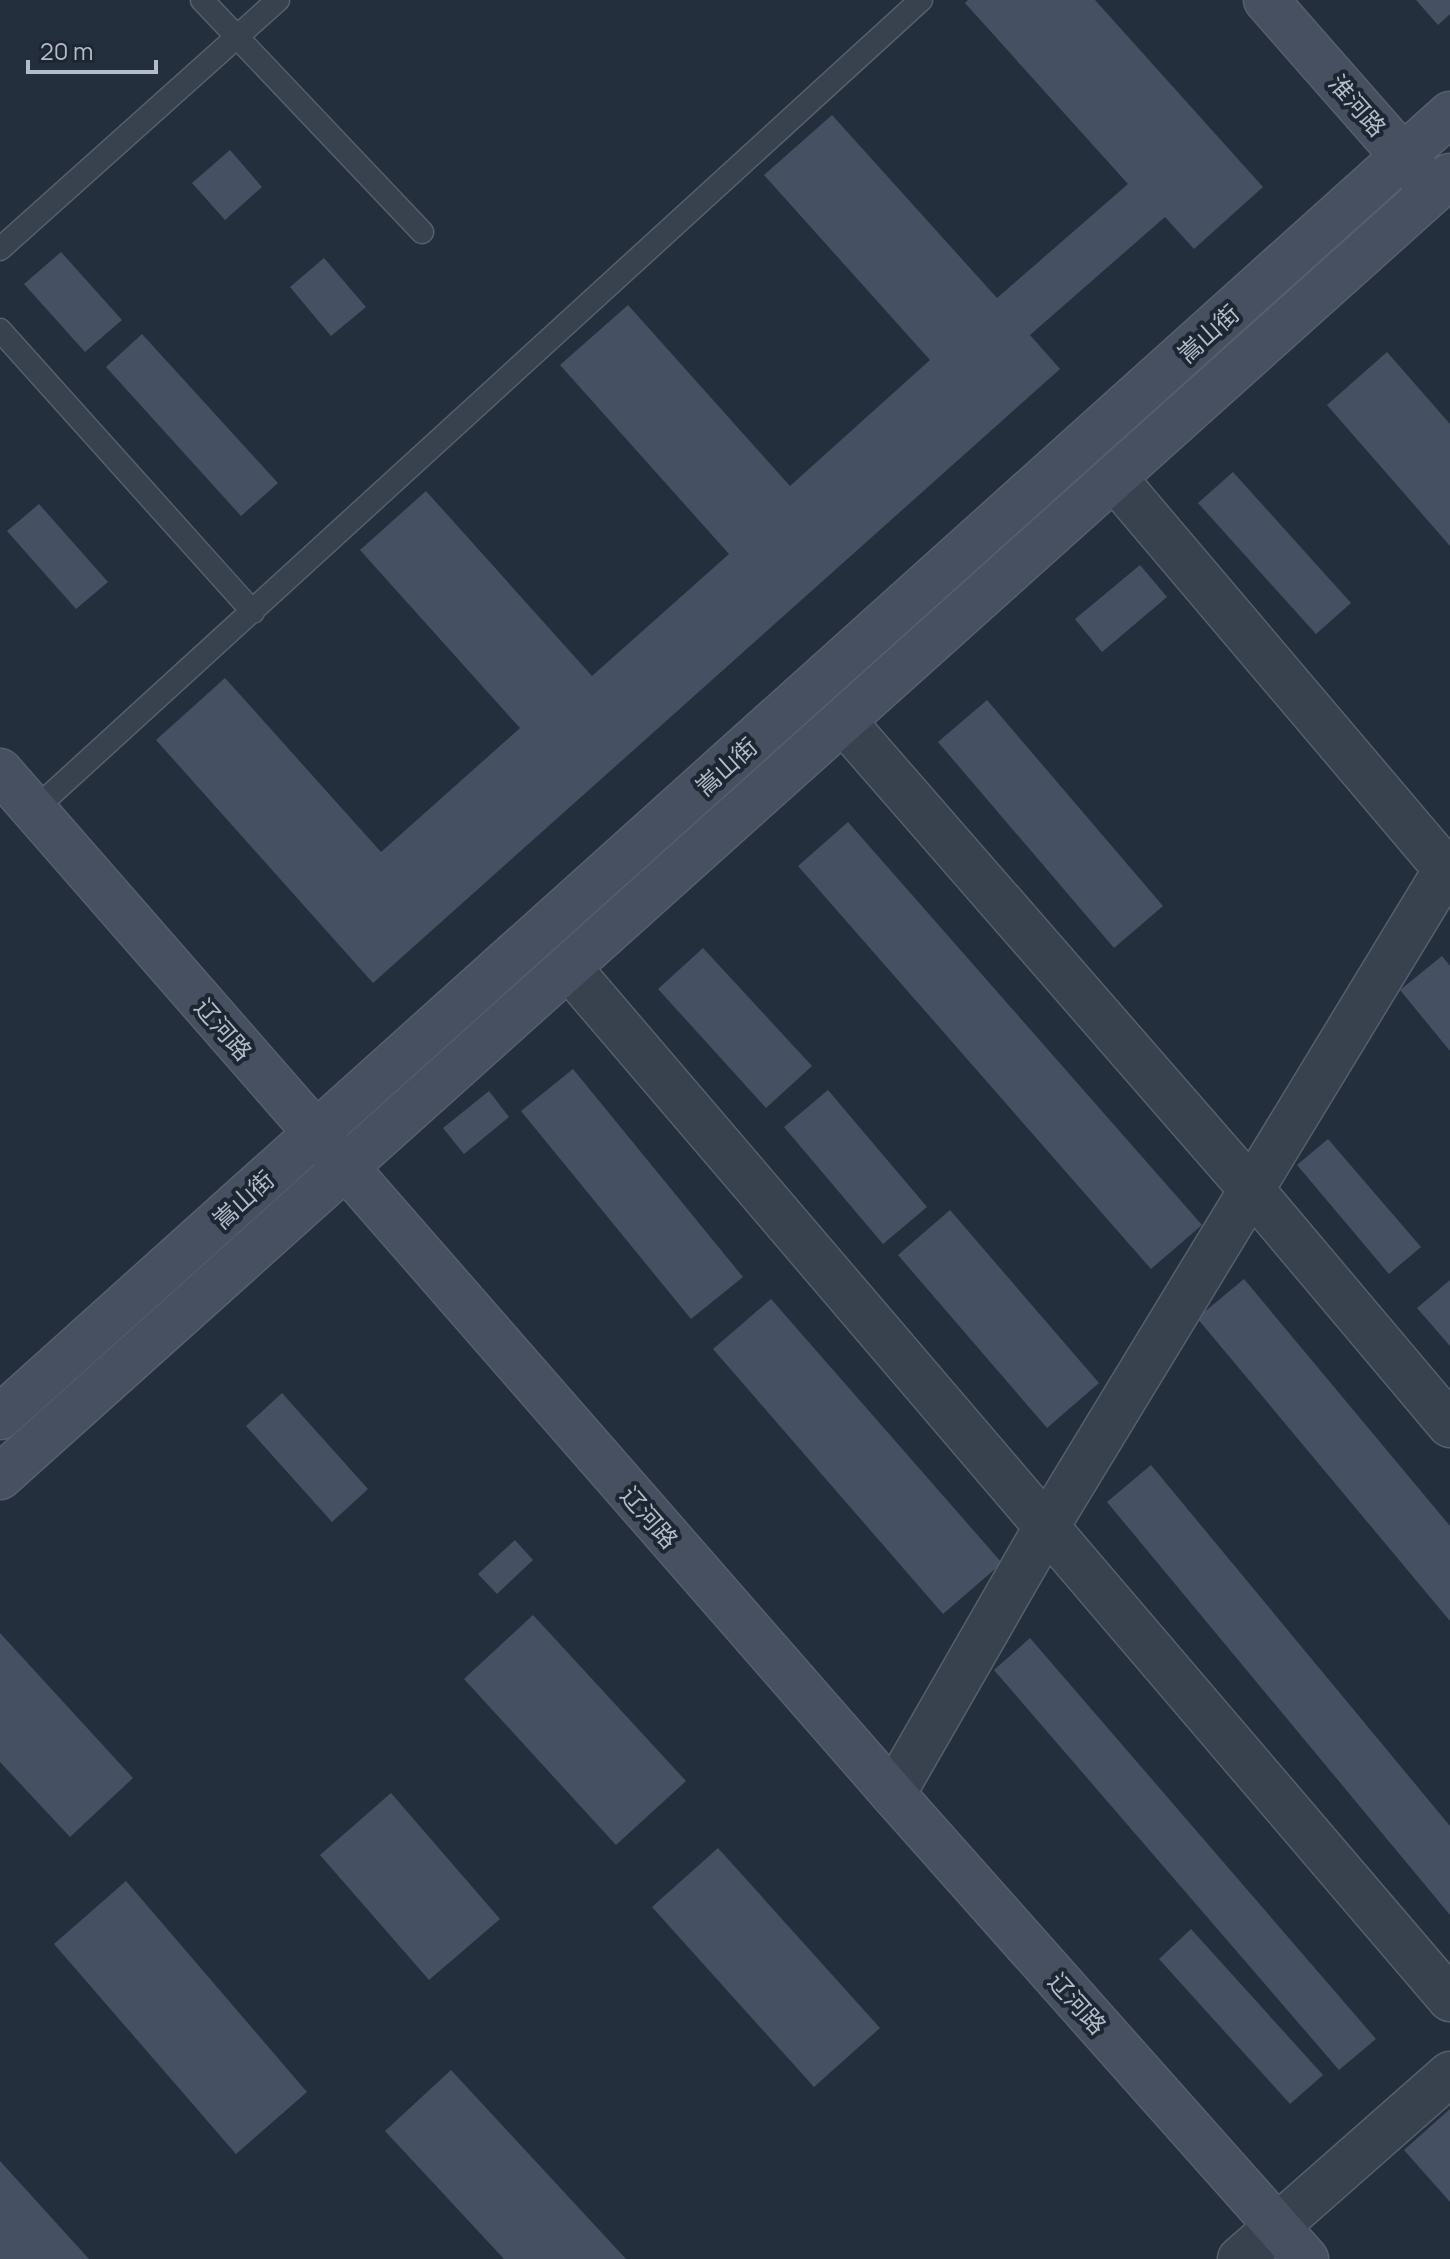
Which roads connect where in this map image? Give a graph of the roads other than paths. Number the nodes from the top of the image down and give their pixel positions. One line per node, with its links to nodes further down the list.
1 (202, 0): 5 (lane)
2 (278, 0): 5 (lane)
3 (921, 0): 13 (lane)
4 (1266, 0): 7 (main road, 淮河路)
5 (234, 38): 9 (lane); 10 (lane)
6 (1450, 114): 7 (main road, 嵩山街)
7 (1404, 157): 8 (main road, 淮河路); 19 (main road, 嵩山街)
8 (1444, 192): 12 (main road, 嵩山街)
9 (422, 232)
10 (0, 249)
11 (0, 330): 13 (lane)
12 (1115, 479): 14 (main road, 嵩山街); 17 (street)
13 (253, 612): 16 (lane)
14 (844, 722): 18 (main road, 嵩山街); 21 (street)
15 (0, 771): 16 (main road, 辽河路)
16 (34, 810): 19 (main road, 辽河路)
17 (1449, 869): 21 (street)
18 (569, 968): 20 (main road, 嵩山街); 25 (street)
19 (315, 1135): 20 (main road, 辽河路); 22 (main road, 嵩山街)
20 (344, 1169): 24 (main road, 嵩山街); 26 (main road, 辽河路)
21 (1251, 1189): 23 (street); 25 (street)
22 (0, 1417)
23 (1450, 1425)
24 (0, 1477)
25 (1047, 1526): 26 (street); 27 (street)
26 (893, 1794): 29 (main road, 辽河路)
27 (1450, 1999)
28 (1450, 2074): 29 (street)
29 (1276, 2227): 30 (street); 31 (main road, 辽河路)
30 (1240, 2259)
31 (1306, 2259)

